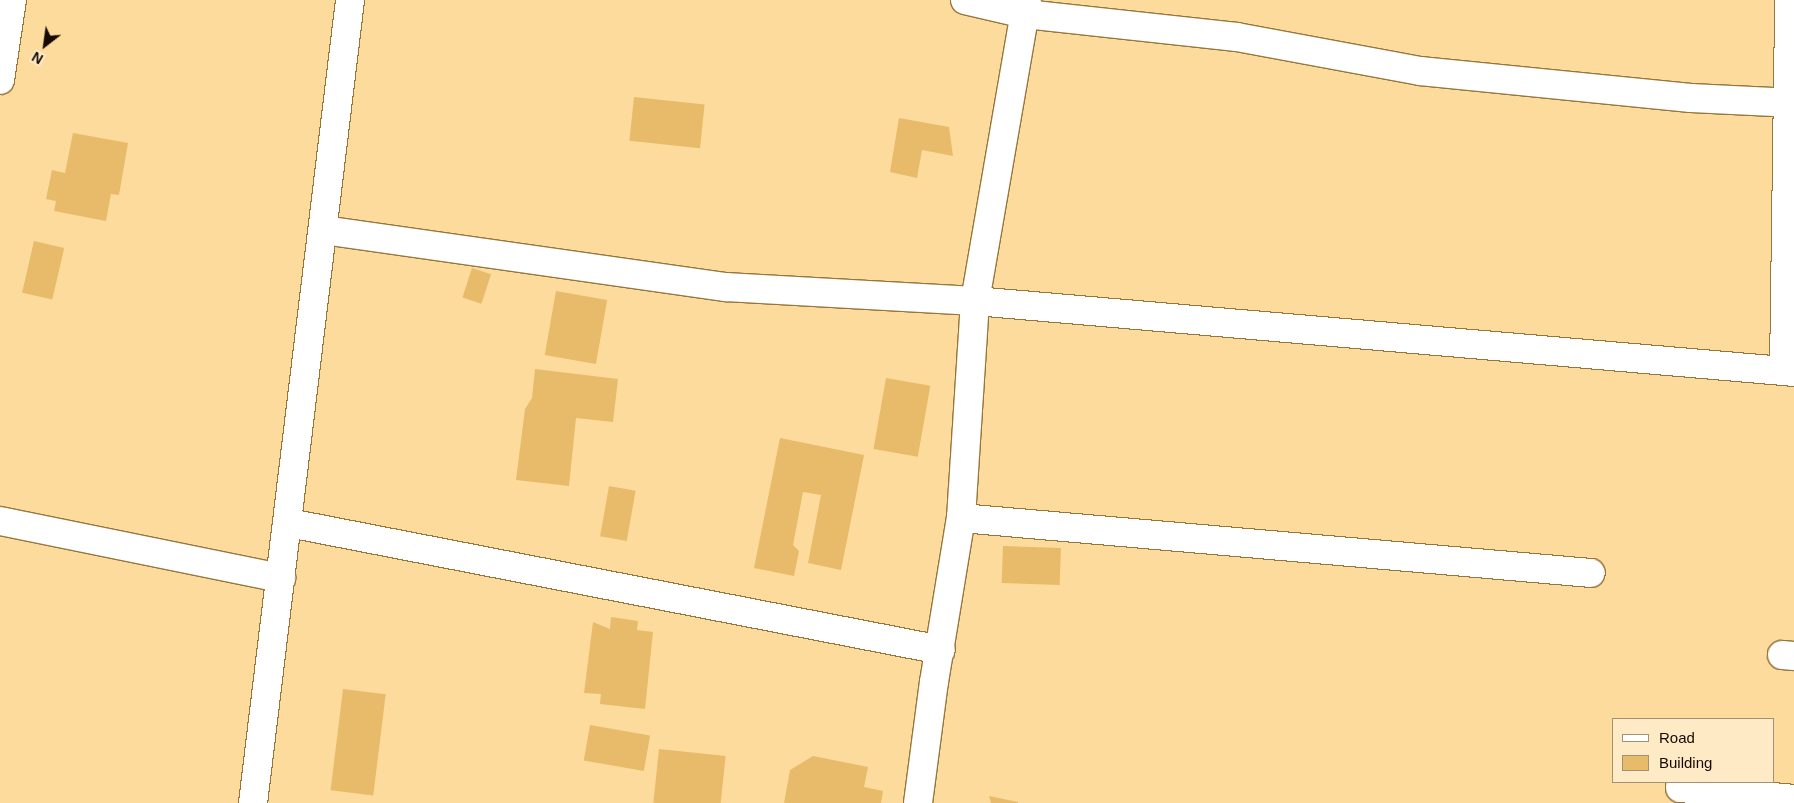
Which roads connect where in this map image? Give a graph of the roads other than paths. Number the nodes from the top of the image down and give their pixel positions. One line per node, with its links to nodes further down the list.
1 (12, 0): 6 (street)
2 (350, 0): 8 (street)
3 (965, 0): 5 (street)
4 (1788, 0): 7 (street)
5 (1026, 7): 7 (street); 9 (street)
6 (0, 80)
7 (1790, 103): 10 (street)
8 (324, 230): 9 (street); 13 (street)
9 (976, 301): 10 (street); 11 (street)
10 (1789, 372)
11 (961, 518): 14 (street); 16 (street)
12 (0, 521): 15 (street)
13 (289, 523): 15 (street); 16 (street)
14 (1591, 573)
15 (281, 578): 19 (street)
16 (941, 650): 20 (street)
17 (1680, 788): 18 (street)
18 (1794, 799)
19 (253, 803)
20 (918, 803)

